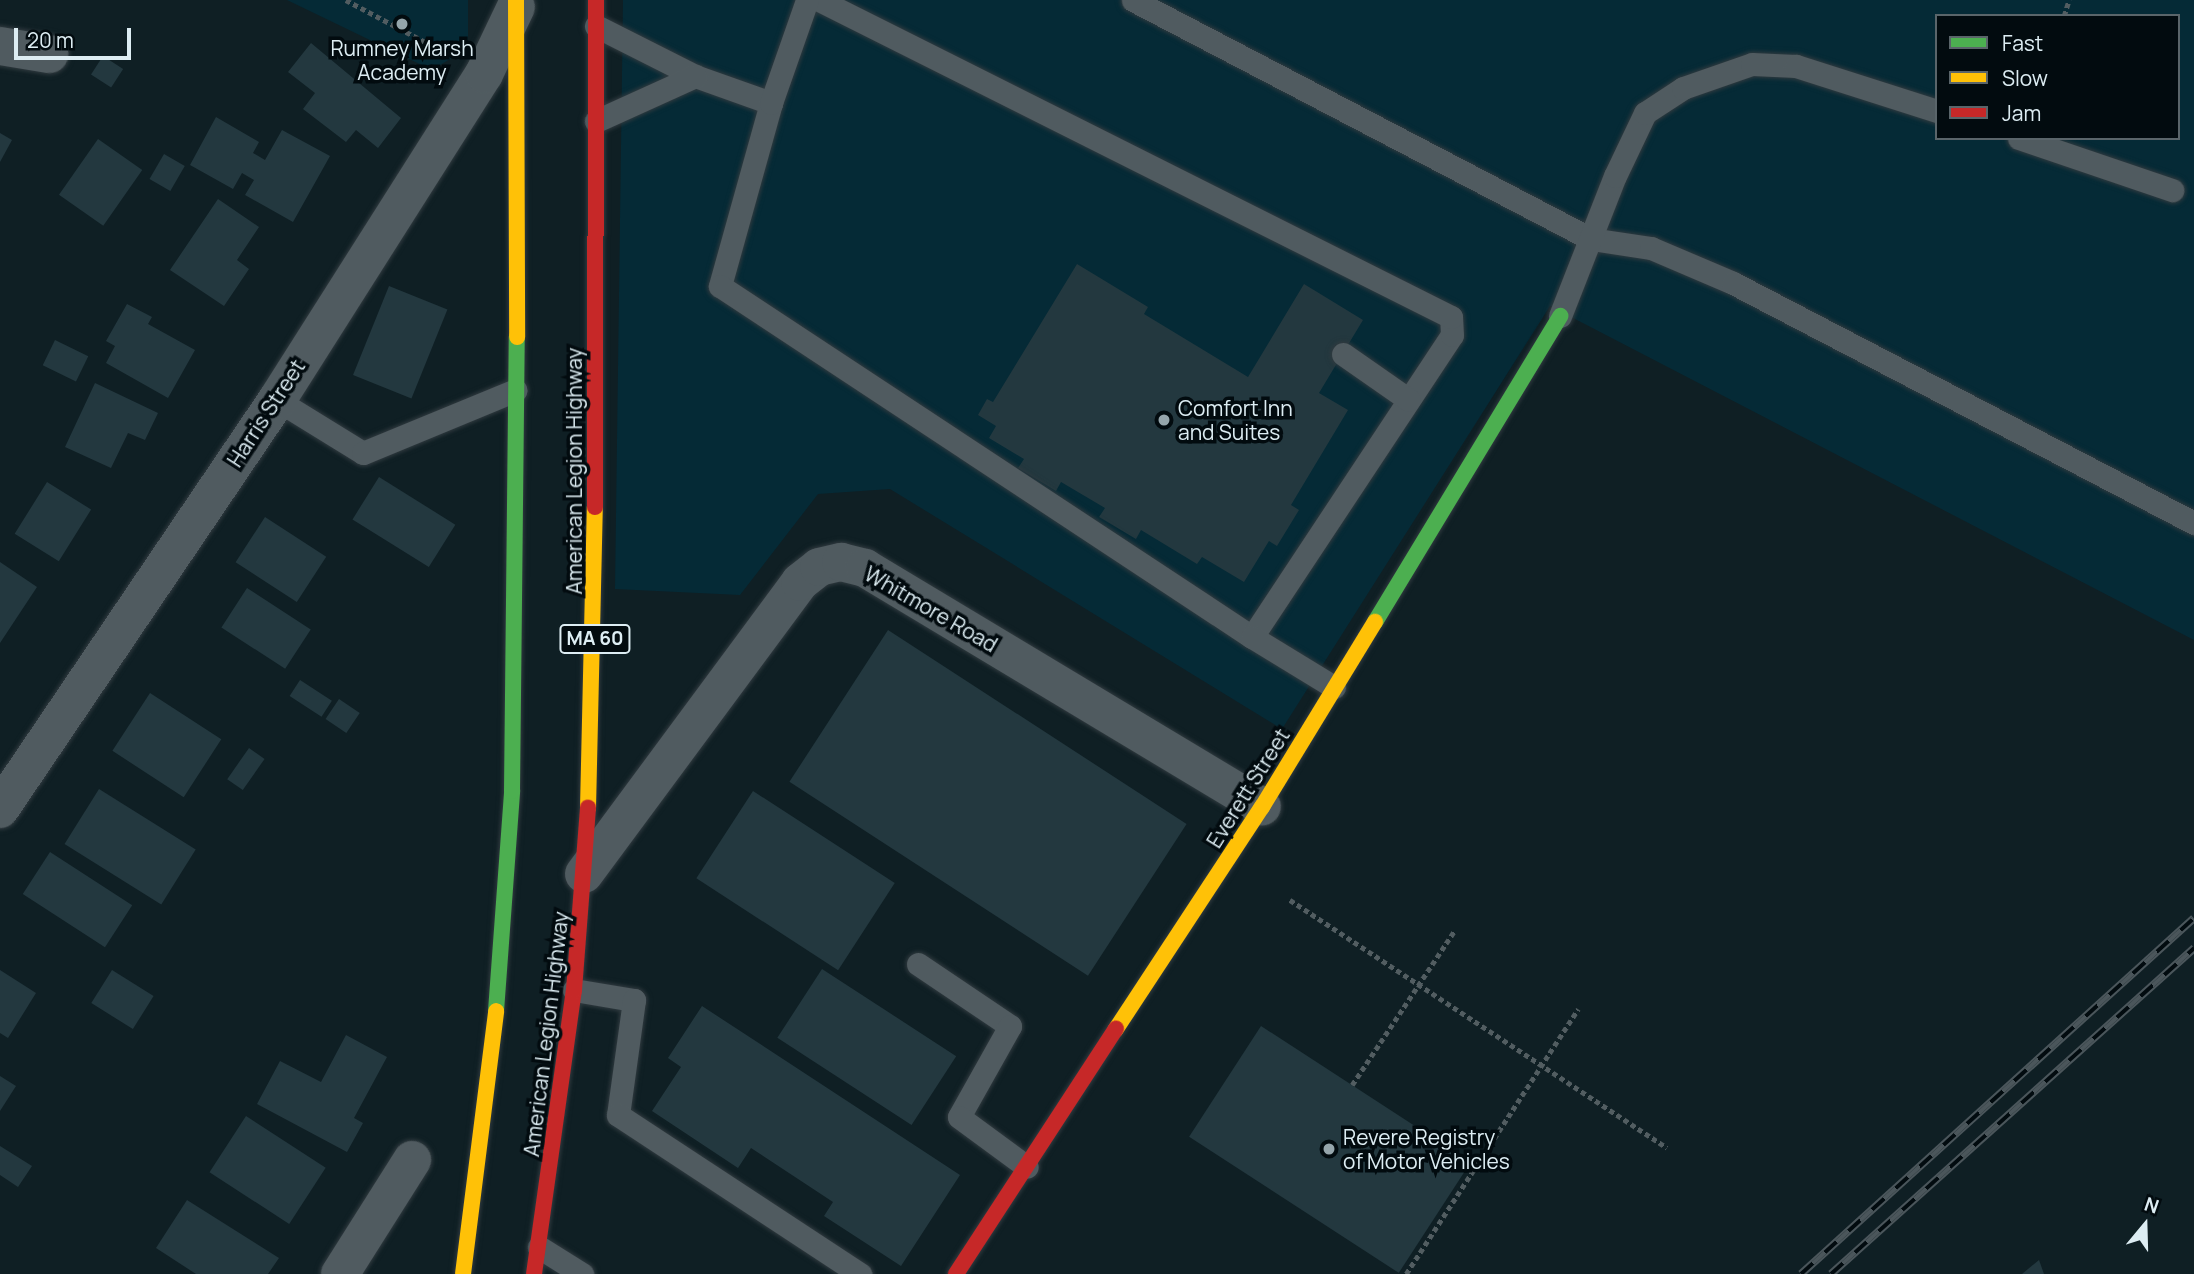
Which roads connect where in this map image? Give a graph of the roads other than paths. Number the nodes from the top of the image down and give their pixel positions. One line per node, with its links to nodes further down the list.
1 (596, 0): 6 (main road, American Legion Highway / MA 60)
2 (807, 0): 10 (lane)
3 (820, 0): 20 (lane)
4 (1133, 0): 15 (lane)
5 (516, 4): 18 (main road); 19 (street, Harris Street)
6 (596, 26): 9 (lane); 12 (main road, American Legion Highway / MA 60)
7 (0, 46): 8 (street)
8 (50, 54)
9 (695, 76): 10 (lane); 12 (lane)
10 (771, 103): 22 (lane)
11 (1935, 110): 15 (lane)
12 (596, 121): 26 (main road, American Legion Highway / MA 60)
13 (2025, 140): 14 (lane)
14 (2172, 190)
15 (1591, 239): 16 (lane); 21 (lane)
16 (1560, 316): 23 (main road, Everett Street)
17 (1343, 354): 20 (lane)
18 (516, 390): 19 (lane); 33 (main road)
19 (276, 400): 25 (street, Harris Street)
20 (1409, 400): 22 (lane)
21 (2194, 523)
22 (1252, 637): 23 (lane)
23 (1334, 687): 24 (main road, Everett Street)
24 (1262, 807): 26 (street, Whitmore Road); 30 (main road, Everett Street)
25 (0, 809)
26 (584, 874): 28 (main road, American Legion Highway / MA 60)
27 (918, 964): 30 (lane)
28 (574, 990): 31 (main road, American Legion Highway / MA 60); 36 (lane)
29 (412, 1160): 32 (street)
30 (1027, 1167): 37 (main road, Everett Street)
31 (539, 1247): 34 (main road, American Legion Highway / MA 60); 35 (lane)
32 (340, 1274)
33 (463, 1274)
34 (534, 1274)
35 (582, 1274)
36 (860, 1274)
37 (956, 1274)

